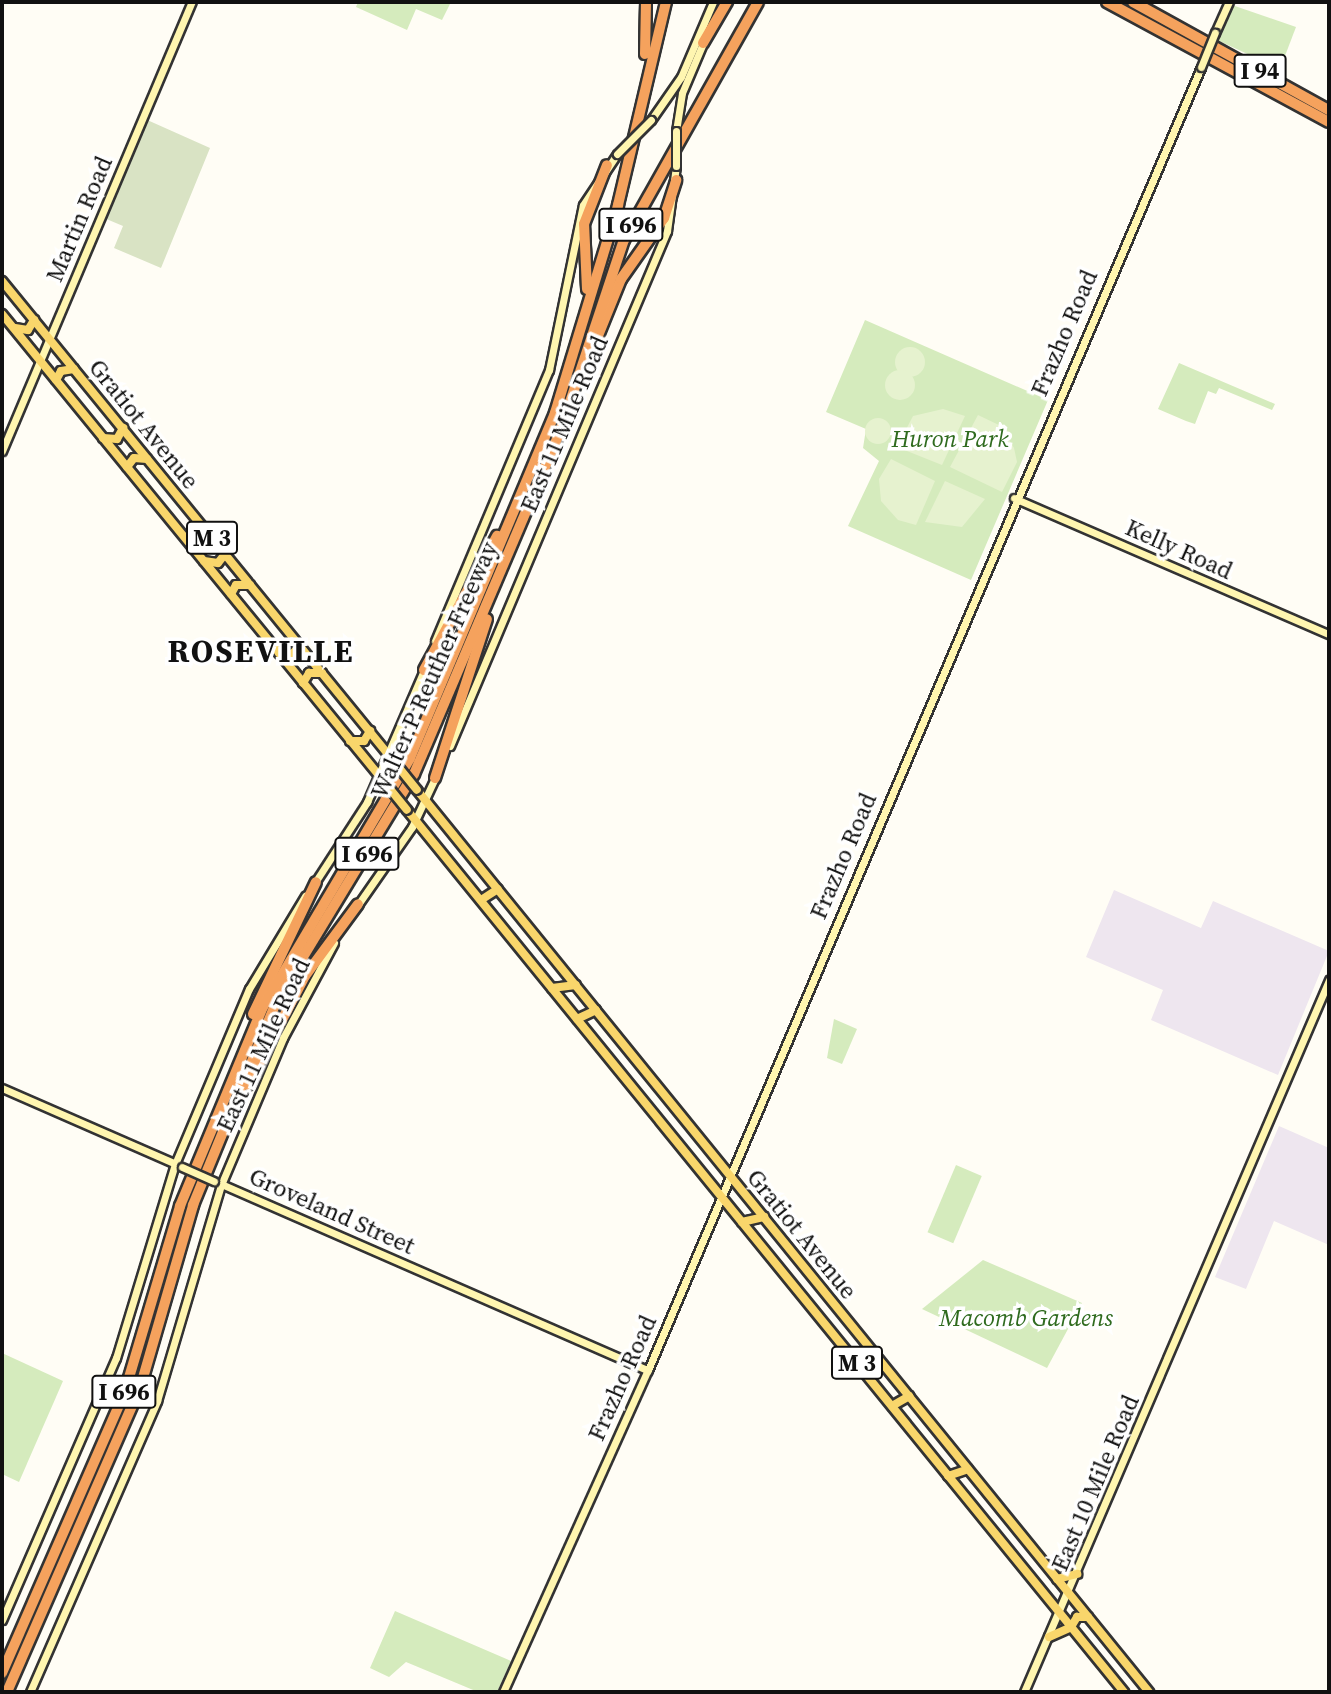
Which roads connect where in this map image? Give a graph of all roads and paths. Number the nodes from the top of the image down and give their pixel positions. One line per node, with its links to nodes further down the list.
1 (192, 2): 27 (main road, Martin Road)
2 (646, 2): 15 (highway)
3 (666, 2): 15 (highway)
4 (713, 2): 17 (main road, East 11 Mile Road)
5 (721, 2): 14 (main road, East 11 Mile Road)
6 (727, 2): 14 (highway)
7 (758, 2): 16 (highway)
8 (765, 2): 16 (highway)
9 (1107, 2): 20 (highway, I 94)
10 (1133, 2): 13 (highway, I 94)
11 (1145, 2): 13 (highway)
12 (1229, 2): 39 (main road, Frazho Road, bridge)
13 (1180, 27): 18 (highway, I 94)
14 (703, 43): 19 (main road, East 11 Mile Road)
15 (643, 78): 30 (highway, Walter P Reuther Freeway / I 696)
16 (712, 85): 31 (highway, Walter P Reuther Freeway / I 696)
17 (662, 108): 19 (main road); 21 (main road, East 11 Mile Road, bridge)
18 (1329, 110)
19 (677, 117): 22 (main road, East 11 Mile Road, bridge)
20 (1329, 122)
21 (607, 165): 30 (highway); 48 (main road, East 11 Mile Road)
22 (676, 180): 31 (highway); 55 (main road, East 11 Mile Road)
23 (2, 281): 25 (main road, Gratiot Avenue / M 3)
24 (2, 314): 26 (main road, Gratiot Avenue / M 3)
25 (34, 320): 26 (main road); 27 (main road, Gratiot Avenue / M 3)
26 (13, 327): 28 (main road, Gratiot Avenue / M 3)
27 (49, 339): 28 (main road, Martin Road); 29 (main road, Gratiot Avenue / M 3)
28 (40, 361): 32 (main road, Gratiot Avenue / M 3); 36 (main road, Martin Road)
29 (74, 369): 32 (main road); 33 (main road, Gratiot Avenue / M 3)
30 (569, 370): 35 (highway, Walter P Reuther Freeway / I 696)
31 (579, 377): 40 (highway, Walter P Reuther Freeway / I 696)
32 (56, 380): 34 (main road, Gratiot Avenue / M 3)
33 (123, 428): 34 (main road); 37 (main road, Gratiot Avenue / M 3)
34 (103, 438): 38 (main road, Gratiot Avenue / M 3)
35 (545, 438): 48 (highway); 73 (highway, Walter P Reuther Freeway / I 696)
36 (2, 451)
37 (147, 458): 38 (main road); 41 (main road, Gratiot Avenue / M 3)
38 (127, 467): 42 (main road, Gratiot Avenue / M 3)
39 (1014, 498): 45 (main road, Kelly Road); 79 (main road, Frazho Road)
40 (516, 536): 55 (highway); 78 (highway, Walter P Reuther Freeway / I 696)
41 (225, 554): 42 (main road); 43 (main road, Gratiot Avenue / M 3)
42 (204, 561): 44 (main road, Gratiot Avenue / M 3)
43 (250, 584): 44 (main road); 46 (main road, Gratiot Avenue / M 3)
44 (231, 594): 47 (main road, Gratiot Avenue / M 3)
45 (1329, 634)
46 (300, 646): 47 (main road); 49 (main road, Gratiot Avenue / M 3)
47 (279, 653): 50 (main road, Gratiot Avenue / M 3)
48 (424, 670): 53 (main road, East 11 Mile Road)
49 (322, 673): 50 (main road); 51 (main road, Gratiot Avenue / M 3)
50 (303, 683): 52 (main road, Gratiot Avenue / M 3)
51 (370, 731): 52 (main road); 53 (main road, Gratiot Avenue / M 3)
52 (350, 741): 54 (main road, Gratiot Avenue / M 3)
53 (389, 754): 54 (main road, East 11 Mile Road); 56 (main road, M 3, bridge)
54 (379, 776): 57 (main road, M 3, bridge); 60 (main road, East 11 Mile Road)
55 (435, 778): 56 (main road, East 11 Mile Road)
56 (425, 799): 57 (main road, East 11 Mile Road); 58 (main road, Gratiot Avenue / M 3)
57 (415, 820): 59 (main road, Gratiot Avenue / M 3); 63 (main road, East 11 Mile Road)
58 (457, 839): 59 (main road); 61 (main road, Gratiot Avenue / M 3)
59 (440, 850): 62 (main road, Gratiot Avenue / M 3)
60 (316, 882): 73 (highway); 77 (main road, East 11 Mile Road)
61 (498, 889): 62 (main road); 64 (main road, Gratiot Avenue / M 3)
62 (481, 900): 65 (main road, Gratiot Avenue / M 3)
63 (358, 904): 78 (highway); 80 (main road, East 11 Mile Road)
64 (536, 937): 65 (main road); 67 (main road, Gratiot Avenue / M 3)
65 (518, 946): 68 (main road, Gratiot Avenue / M 3)
66 (1329, 980): 97 (main road, East 10 Mile Road)
67 (576, 985): 68 (main road); 69 (main road, Gratiot Avenue / M 3)
68 (552, 988): 70 (main road, Gratiot Avenue / M 3)
69 (596, 1010): 70 (main road); 72 (main road, Gratiot Avenue / M 3)
70 (578, 1019): 74 (main road, Gratiot Avenue / M 3)
71 (2, 1088): 77 (main road, Groveland Street)
72 (669, 1101): 74 (main road); 75 (main road, Gratiot Avenue / M 3)
73 (222, 1102): 106 (highway, Walter P Reuther Freeway / I 696)
74 (652, 1111): 76 (main road, Gratiot Avenue / M 3)
75 (685, 1120): 76 (main road); 79 (main road, Gratiot Avenue / M 3)
76 (667, 1129): 81 (main road, Gratiot Avenue / M 3)
77 (178, 1166): 80 (main road, Groveland Street, bridge); 103 (main road, East 11 Mile Road)
78 (208, 1167): 109 (highway, Walter P Reuther Freeway / I 696)
79 (729, 1175): 81 (main road, Frazho Road); 82 (main road, Gratiot Avenue / M 3)
80 (218, 1183): 90 (main road, Groveland Street); 110 (main road, East 11 Mile Road)
81 (721, 1195): 83 (main road, Gratiot Avenue / M 3); 90 (main road, Frazho Road)
82 (764, 1217): 83 (main road); 84 (main road, Gratiot Avenue / M 3)
83 (742, 1222): 85 (main road, Gratiot Avenue / M 3)
84 (775, 1231): 85 (main road); 86 (main road, Gratiot Avenue / M 3)
85 (756, 1239): 87 (main road, Gratiot Avenue / M 3)
86 (827, 1294): 87 (main road); 88 (main road, Gratiot Avenue / M 3)
87 (807, 1302): 89 (main road, Gratiot Avenue / M 3)
88 (850, 1324): 89 (main road); 91 (main road, Gratiot Avenue / M 3)
89 (832, 1332): 92 (main road, Gratiot Avenue / M 3)
90 (648, 1370): 111 (main road, Frazho Road)
91 (909, 1396): 92 (main road); 93 (main road, Gratiot Avenue / M 3)
92 (892, 1406): 94 (main road, Gratiot Avenue / M 3)
93 (968, 1469): 94 (main road); 95 (main road, Gratiot Avenue / M 3)
94 (948, 1476): 96 (main road, Gratiot Avenue / M 3)
95 (1006, 1516): 96 (main road); 98 (main road, Gratiot Avenue / M 3)
96 (987, 1524): 99 (main road, Gratiot Avenue / M 3)
97 (1077, 1574): 98 (main road); 100 (main road, East 10 Mile Road)
98 (1056, 1577): 99 (main road); 100 (main road, Gratiot Avenue / M 3)
99 (1038, 1586): 101 (main road, Gratiot Avenue / M 3)
100 (1069, 1593): 101 (main road, East 10 Mile Road); 102 (main road, Gratiot Avenue / M 3)
101 (1060, 1613): 104 (main road, Gratiot Avenue / M 3); 105 (main road, East 10 Mile Road)
102 (1088, 1617): 104 (main road); 107 (main road, Gratiot Avenue / M 3)
103 (2, 1620)
104 (1071, 1627): 105 (main road); 108 (main road, Gratiot Avenue / M 3)
105 (1049, 1637): 112 (main road, East 10 Mile Road)
106 (2, 1673)
107 (1138, 1679): 108 (main road); 113 (main road, Gratiot Avenue / M 3)
108 (1122, 1689)
109 (7, 1692)
110 (30, 1692)
111 (503, 1692)
112 (1024, 1692)
113 (1149, 1692)

